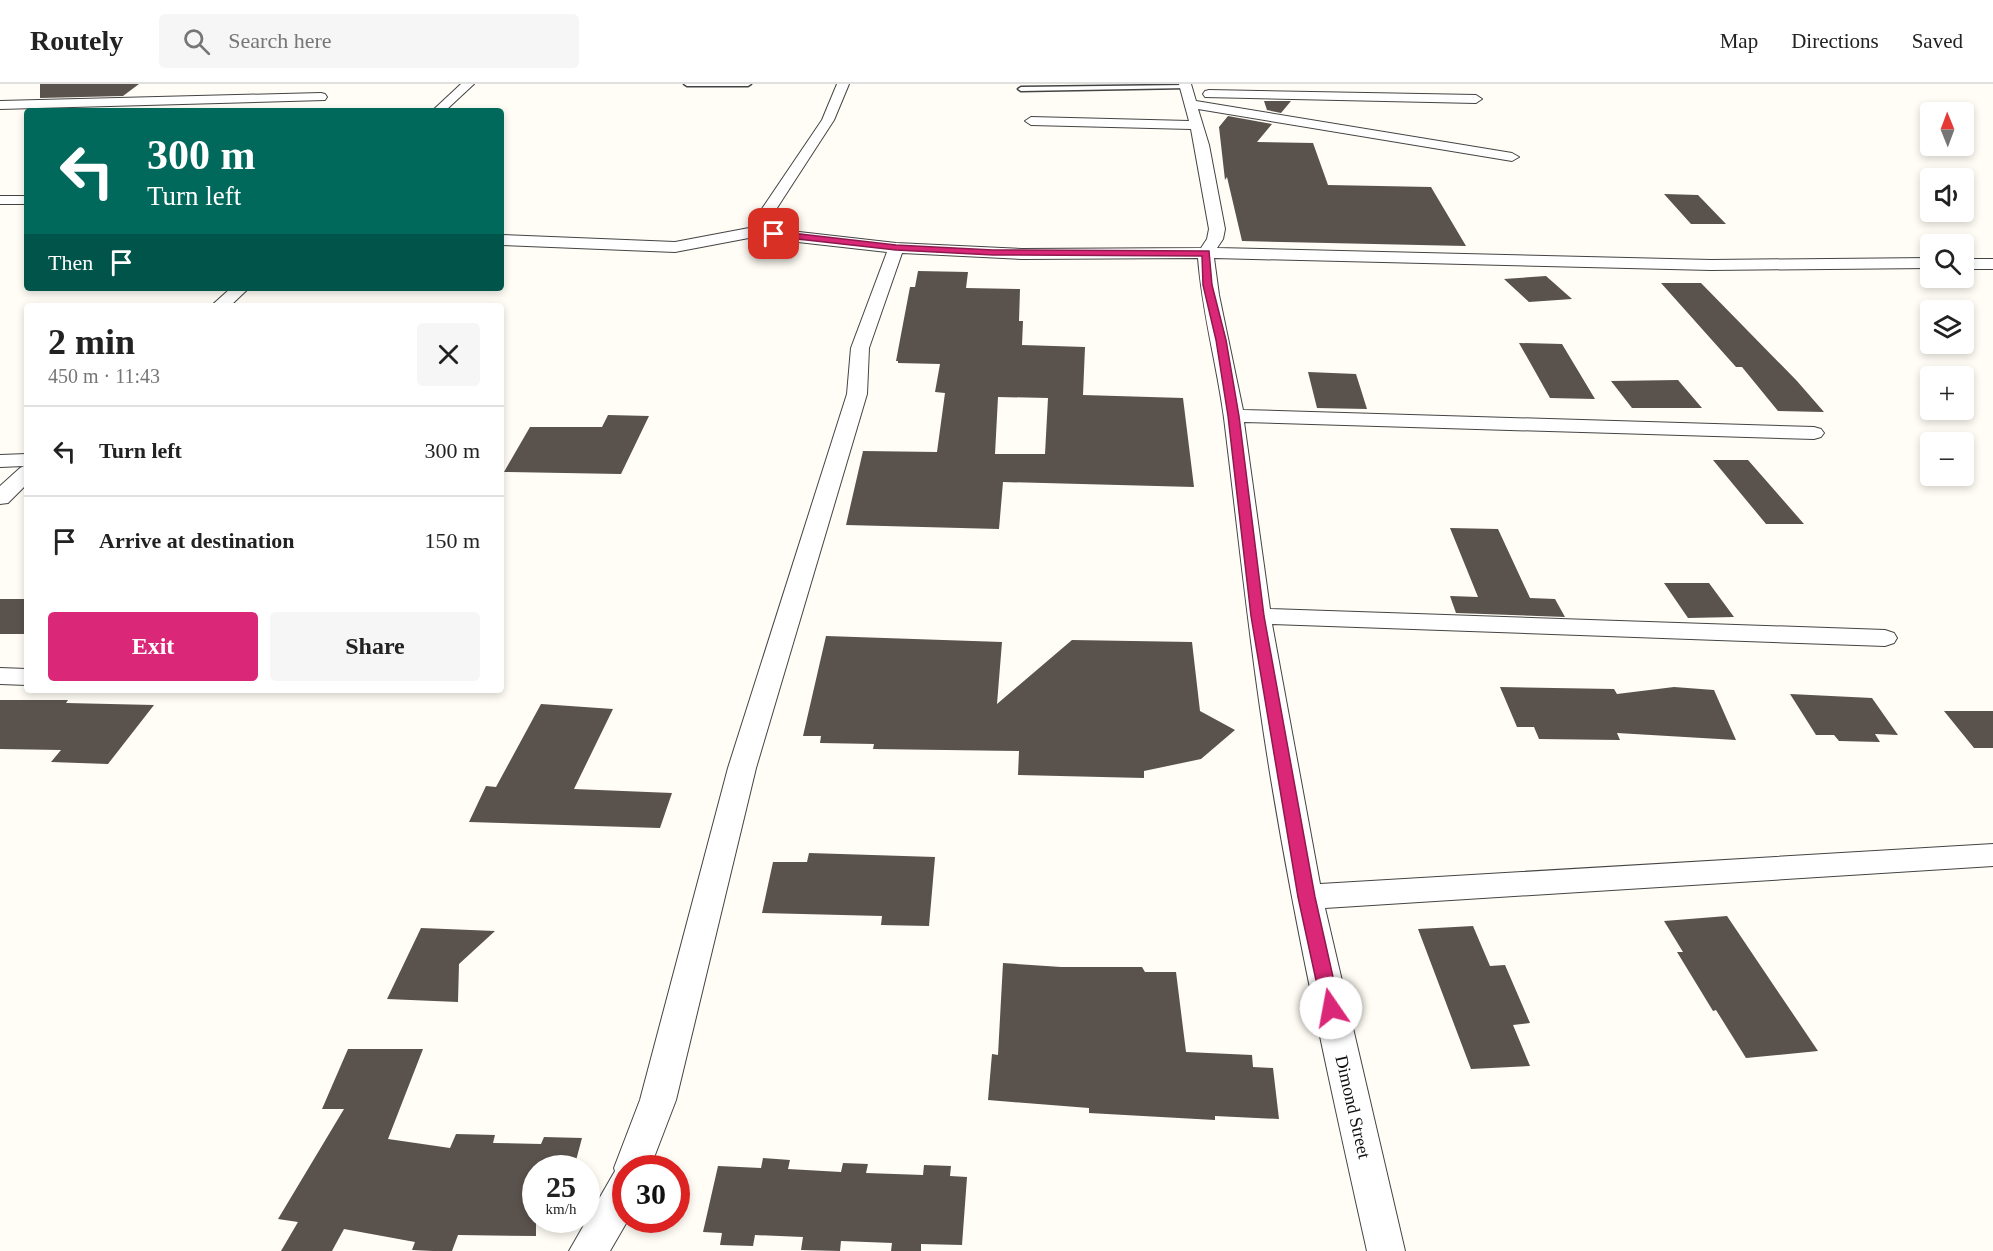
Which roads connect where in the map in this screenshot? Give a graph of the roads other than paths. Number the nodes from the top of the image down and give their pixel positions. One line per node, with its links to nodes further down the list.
1 (468, 84): 10 (street)
2 (687, 84): 3 (lane)
3 (748, 84)
4 (843, 84): 16 (street)
5 (1021, 89): 6 (lane)
6 (1187, 92): 8 (street); 12 (street); 13 (street)
7 (321, 96): 9 (street)
8 (1476, 99)
9 (0, 105)
10 (441, 108)
11 (1031, 121): 12 (street)
12 (1196, 125): 19 (street)
13 (1512, 157)
14 (24, 200): 15 (street)
15 (0, 201)
16 (754, 232): 17 (street); 18 (street)
17 (504, 240)
18 (896, 248): 19 (street); 37 (street)
19 (1206, 253): 20 (street); 25 (street, Dimond Street)
20 (1920, 263)
21 (1974, 264): 22 (street)
22 (1993, 264)
23 (238, 291): 24 (street)
24 (224, 303)
25 (1233, 416): 26 (street); 31 (street, Dimond Street)
26 (1814, 434)
27 (24, 460): 28 (street)
28 (0, 461)
29 (24, 475): 30 (street)
30 (0, 498)
31 (1257, 616): 32 (street); 36 (street, Dimond Street)
32 (1885, 638)
33 (0, 676): 34 (street)
34 (24, 677)
35 (1993, 855): 36 (street)
36 (1307, 897): 40 (street, Dimond Street)
37 (637, 1155)
38 (612, 1212): 39 (street)
39 (588, 1251)
40 (1386, 1251)

